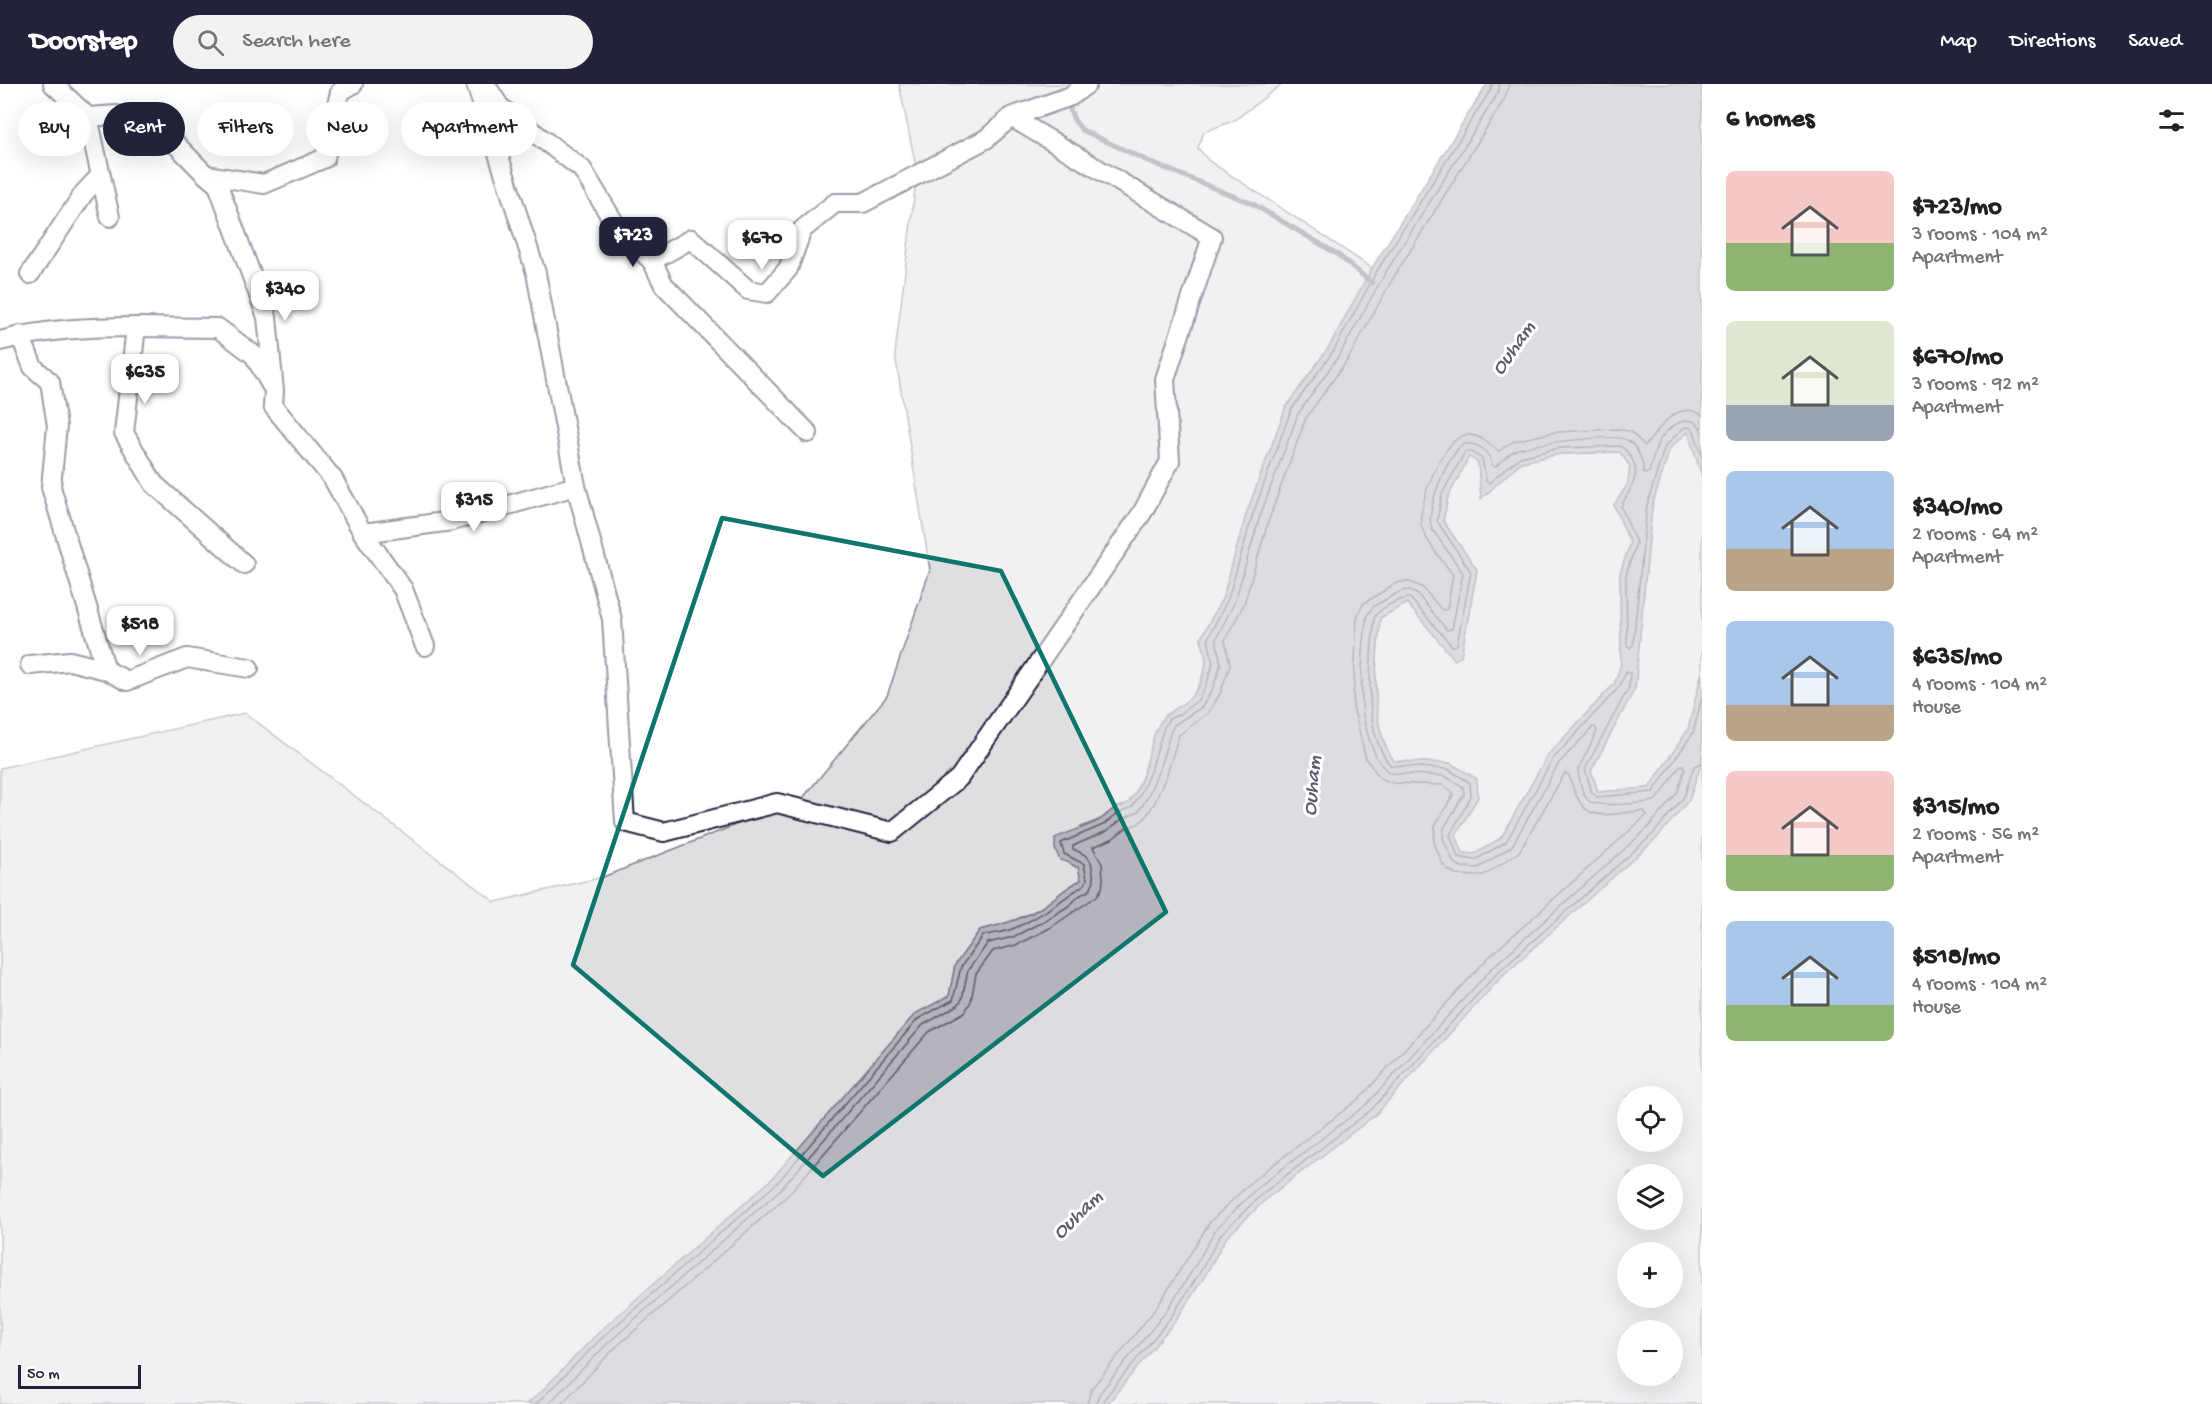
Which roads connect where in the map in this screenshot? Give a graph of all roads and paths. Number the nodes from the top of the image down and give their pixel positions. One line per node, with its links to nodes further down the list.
1 (53, 84): 6 (street)
2 (353, 84): 10 (street)
3 (476, 84): 20 (street)
4 (485, 84): 13 (street)
5 (1087, 84): 8 (street)
6 (72, 102)
7 (91, 117): 10 (street)
8 (1011, 117): 13 (street); 20 (street)
9 (91, 132): 11 (street)
10 (205, 174): 18 (street)
11 (100, 176): 12 (street); 14 (street)
12 (110, 217)
13 (652, 261): 19 (street)
14 (30, 273)
15 (136, 327): 16 (street); 18 (street); 22 (street)
16 (20, 335): 17 (street); 26 (street)
17 (0, 341)
18 (274, 391): 21 (street)
19 (808, 433)
20 (576, 486): 21 (street)
21 (363, 533): 23 (street)
22 (244, 564)
23 (425, 646)
24 (30, 665): 26 (street)
25 (249, 668): 26 (street)
26 (106, 670)

